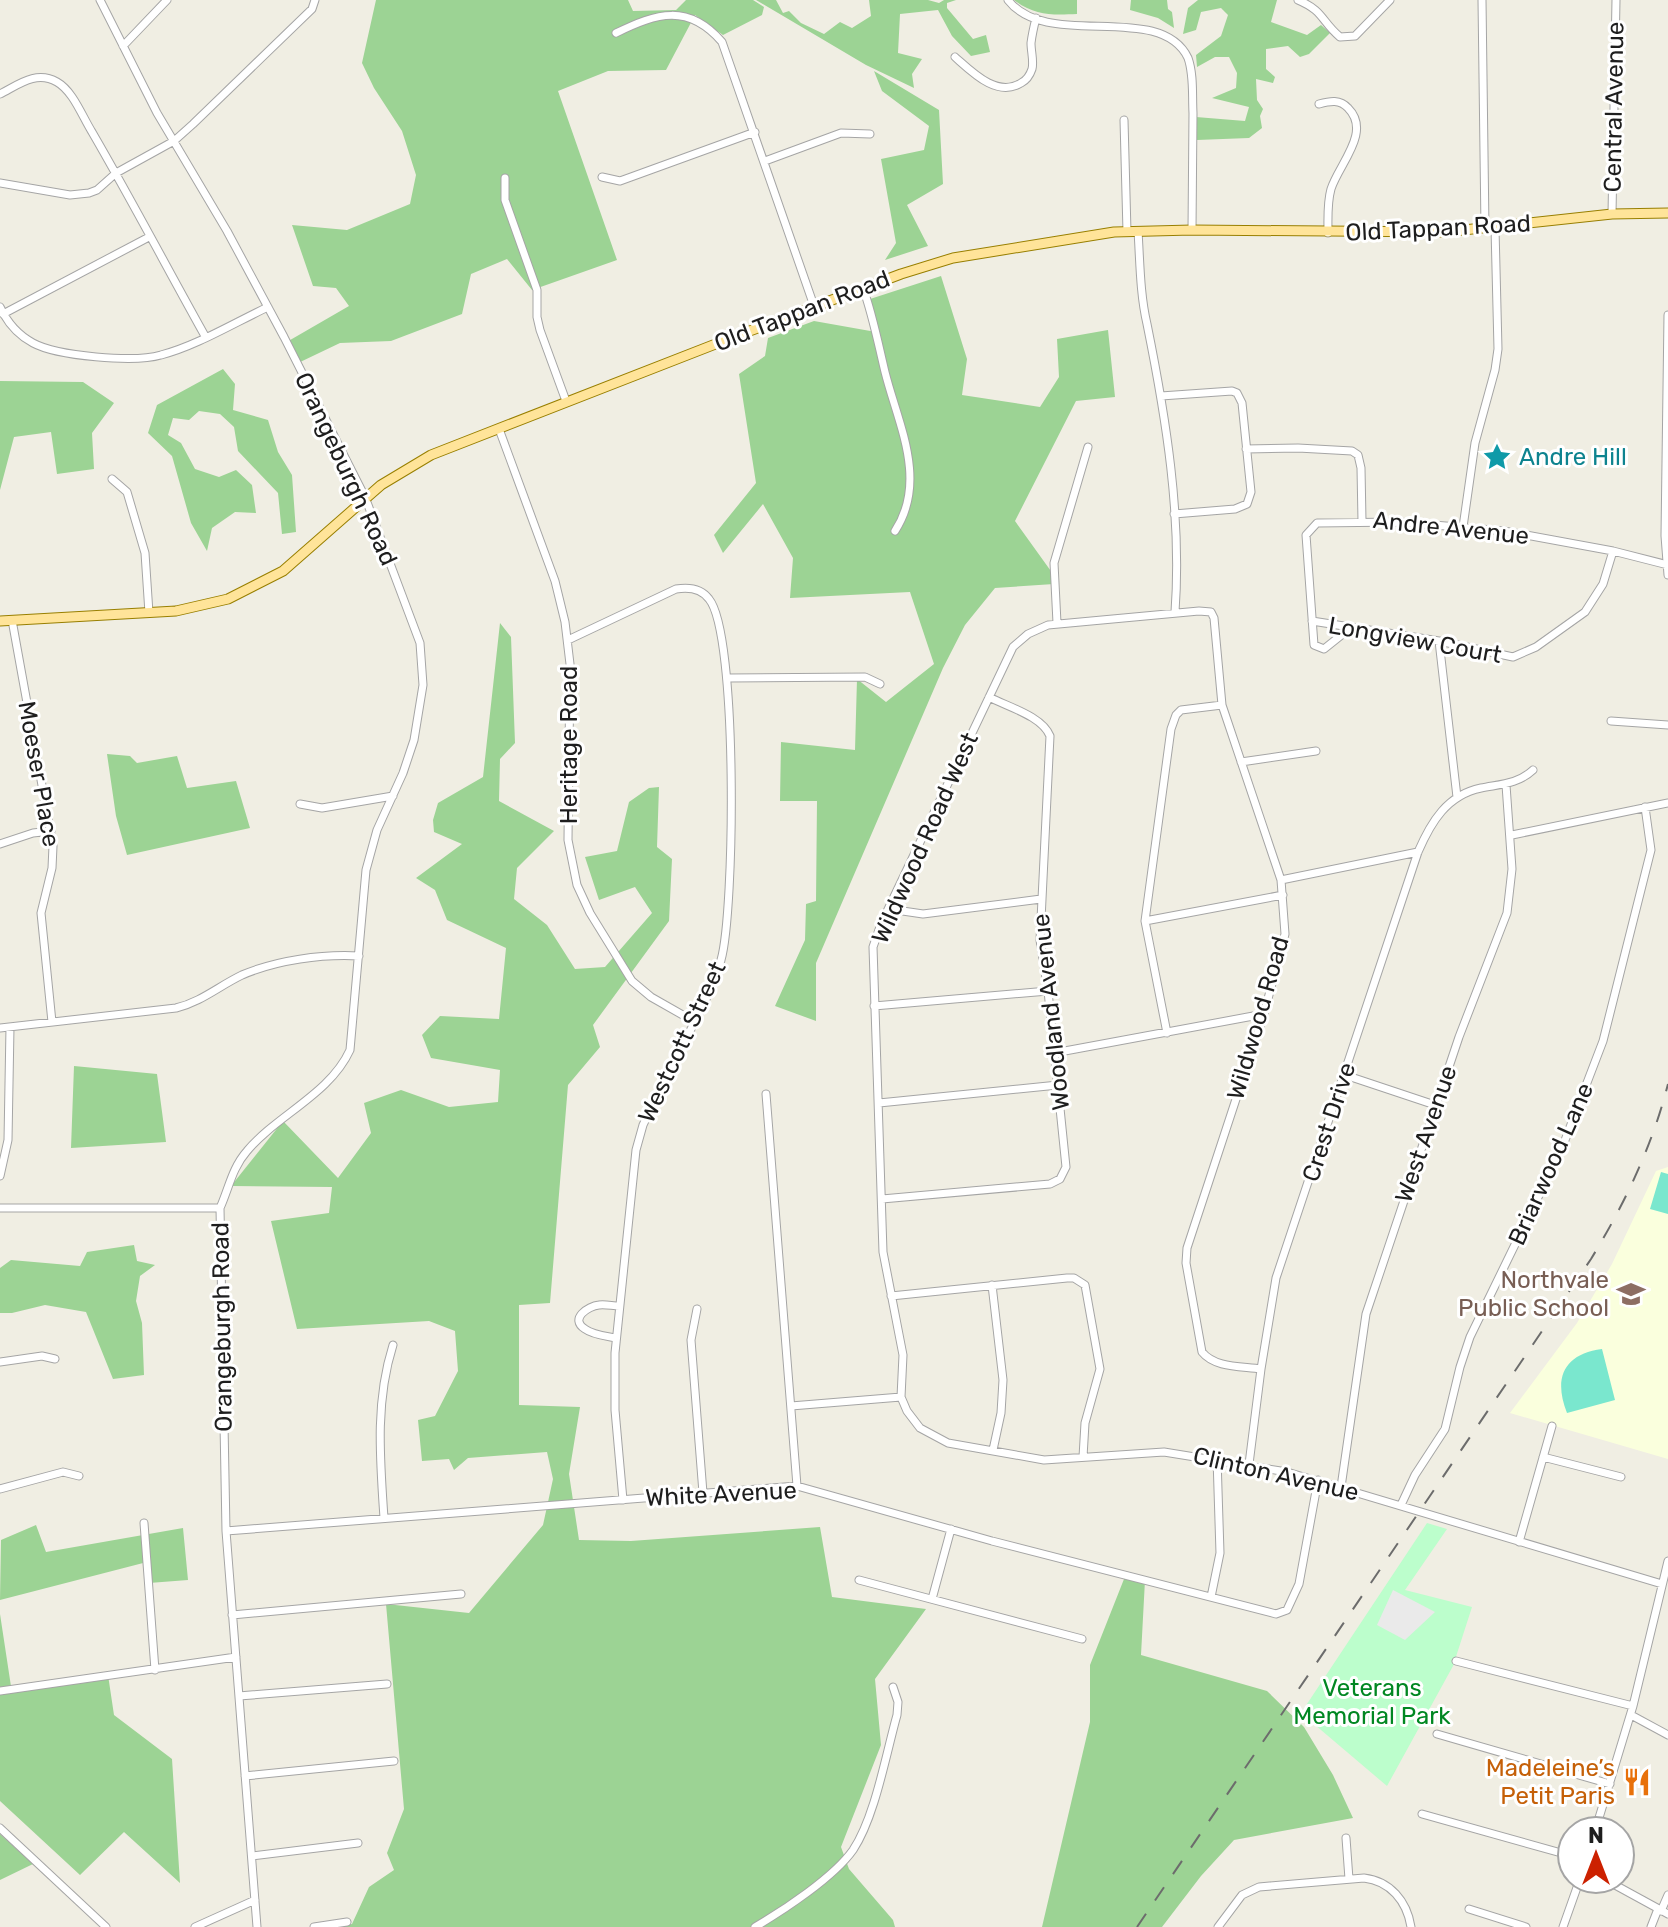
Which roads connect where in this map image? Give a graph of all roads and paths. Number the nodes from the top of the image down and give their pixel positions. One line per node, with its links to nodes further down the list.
1 (100, 0): 11 (street, Orangeburgh Road)
2 (167, 0): 11 (street)
3 (315, 0): 18 (street)
4 (1008, 0): 9 (street)
5 (1298, 0): 6 (street)
6 (1390, 0)
7 (1482, 0): 26 (street)
8 (1616, 0): 25 (street, Central Avenue)
9 (1036, 18): 12 (street); 27 (street)
10 (616, 33): 16 (street)
11 (123, 46): 18 (street, Orangeburgh Road)
12 (955, 57)
13 (0, 94): 20 (street)
14 (1319, 104): 29 (street)
15 (1124, 120): 28 (street)
16 (755, 132): 19 (street); 21 (street)
17 (870, 134): 19 (street)
18 (174, 141): 20 (street); 33 (street, Orangeburgh Road)
19 (765, 161): 32 (street)
20 (116, 173): 23 (street); 30 (street)
21 (602, 177)
22 (505, 178): 38 (street)
23 (0, 184)
24 (1668, 213): 25 (main road, Old Tappan Road)
25 (1612, 214): 26 (main road, Old Tappan Road)
26 (1490, 228): 29 (main road, Old Tappan Road); 46 (street)
27 (1192, 230): 28 (main road, Old Tappan Road); 29 (main road, Old Tappan Road)
28 (1132, 232): 31 (main road, Old Tappan Road); 37 (street)
29 (1328, 233)
30 (149, 237): 34 (street); 36 (street)
31 (863, 288): 32 (main road, Old Tappan Road); 47 (street)
32 (814, 306): 38 (main road, Old Tappan Road)
33 (268, 307): 36 (street); 43 (street, Orangeburgh Road)
34 (1, 311): 36 (street)
35 (1668, 315): 49 (street)
36 (205, 336)
37 (1161, 396): 41 (street); 44 (street)
38 (566, 401): 39 (main road, Old Tappan Road)
39 (499, 429): 43 (main road, Old Tappan Road); 58 (street, Heritage Road)
40 (1088, 447): 56 (street)
41 (1246, 449): 44 (street); 45 (street, Andre Avenue)
42 (112, 479): 52 (street)
43 (365, 497): 52 (main road, Old Tappan Road); 70 (street, Orangeburgh Road)
44 (1174, 514): 51 (street)
45 (1362, 521): 46 (street, Andre Avenue); 55 (street, Longview Court)
46 (1463, 527): 48 (street, Andre Avenue)
47 (895, 531)
48 (1613, 551): 49 (street, Andre Avenue); 59 (street, Longview Court)
49 (1667, 566): 50 (street)
50 (1668, 575)
51 (1175, 612): 56 (street, Wildwood Road West); 63 (street, Wildwood Road)
52 (149, 613): 53 (main road, Old Tappan Road)
53 (12, 620): 54 (main road, Old Tappan Road); 75 (street, Moeser Place)
54 (0, 621)
55 (1312, 621): 57 (street, Longview Court); 57 (street)
56 (1057, 623): 62 (street, Wildwood Road West)
57 (1349, 629): 59 (street, Longview Court)
58 (568, 640): 60 (street, Westcott Street); 89 (street, Heritage Road)
59 (1439, 641): 71 (street)
60 (728, 678): 61 (street); 89 (street, Westcott Street)
61 (880, 684)
62 (989, 697): 81 (street, Woodland Avenue); 82 (street, Wildwood Road West)
63 (1222, 705): 67 (street, Wildwood Road); 83 (street)
64 (1611, 721): 65 (street)
65 (1668, 725)
66 (1316, 751): 67 (street)
67 (1241, 762): 79 (street, Wildwood Road)
68 (1533, 770): 69 (street)
69 (1506, 785): 71 (street); 76 (street, West Avenue)
70 (393, 796): 73 (street); 84 (street, Orangeburgh Road)
71 (1457, 797): 78 (street, Crest Drive)
72 (1668, 803): 74 (street)
73 (300, 804)
74 (1645, 807): 76 (street); 128 (street, Briarwood Lane)
75 (51, 831): 77 (street); 88 (street, Moeser Place)
76 (1512, 835): 98 (street, West Avenue)
77 (0, 844)
78 (1418, 852): 79 (street); 94 (street, Crest Drive)
79 (1281, 880): 80 (street, Wildwood Road)
80 (1283, 895): 83 (street); 87 (street, Wildwood Road)
81 (1041, 899): 82 (street); 85 (street, Woodland Avenue)
82 (889, 909): 86 (street, Wildwood Road West)
83 (1145, 921): 92 (street)
84 (359, 956): 88 (street); 102 (street, Orangeburgh Road)
85 (1048, 991): 86 (street); 93 (street, Woodland Avenue)
86 (874, 1006): 97 (street, Wildwood Road West)
87 (1264, 1014): 92 (street); 111 (street, Wildwood Road)
88 (52, 1022): 90 (street)
89 (695, 1022): 105 (street, Westcott Street)
90 (10, 1027): 91 (street); 99 (street)
91 (0, 1028)
92 (1167, 1033): 93 (street)
93 (1054, 1053): 95 (street, Woodland Avenue)
94 (1345, 1075): 98 (street); 111 (street, Crest Drive)
95 (1058, 1085): 97 (street); 100 (street, Woodland Avenue)
96 (766, 1094): 113 (street)
97 (879, 1103): 100 (street, Wildwood Road West)
98 (1435, 1105): 124 (street, West Avenue)
99 (0, 1176)
100 (882, 1199): 104 (street, Wildwood Road West)
101 (0, 1208): 102 (street)
102 (220, 1208): 132 (street, Orangeburgh Road)
103 (992, 1285): 104 (street); 115 (street); 116 (street)
104 (891, 1296): 112 (street, Wildwood Road West)
105 (619, 1306): 107 (street, Westcott Street); 107 (street)
106 (697, 1309): 126 (street)
107 (616, 1338): 127 (street, Westcott Street)
108 (393, 1345): 129 (street)
109 (55, 1359): 110 (street)
110 (0, 1362)
111 (1261, 1369): 119 (street, Crest Drive)
112 (901, 1397): 113 (street); 115 (street, Clinton Avenue)
113 (791, 1406): 123 (street)
114 (1552, 1426): 117 (street)
115 (993, 1450): 116 (street, Clinton Avenue)
116 (1083, 1457): 118 (street, Clinton Avenue)
117 (1543, 1457): 121 (street); 133 (street)
118 (1217, 1458): 119 (street, Clinton Avenue); 138 (street)
119 (1249, 1464): 122 (street, Clinton Avenue)
120 (79, 1476): 125 (street)
121 (1621, 1477)
122 (1318, 1480): 124 (street, Clinton Avenue); 138 (street, White Avenue)
123 (797, 1486): 126 (street, White Avenue); 131 (street, White Avenue)
124 (1341, 1487): 128 (street, Clinton Avenue)
125 (0, 1489)
126 (703, 1493): 127 (street, White Avenue)
127 (623, 1500): 129 (street, White Avenue)
128 (1401, 1505): 133 (street, Clinton Avenue)
129 (384, 1518): 132 (street, White Avenue)
130 (144, 1523): 144 (street)
131 (951, 1529): 138 (street, White Avenue); 139 (street)
132 (226, 1531): 140 (street, Orangeburgh Road)
133 (1519, 1542): 136 (street, Clinton Avenue)
134 (1668, 1561): 136 (street)
135 (859, 1580): 139 (street)
136 (1662, 1584): 149 (street)
137 (461, 1594): 140 (street)
138 (1211, 1597)
139 (932, 1599): 141 (street)
140 (232, 1615): 142 (street, Orangeburgh Road)
141 (1082, 1639)
142 (236, 1657): 144 (street); 148 (street, Orangeburgh Road)
143 (1456, 1661): 149 (street)
144 (155, 1670): 147 (street)
145 (387, 1684): 148 (street)
146 (893, 1687): 175 (street)
147 (0, 1691)
148 (239, 1696): 154 (street, Orangeburgh Road)
149 (1633, 1706): 150 (street)
150 (1631, 1715): 152 (street); 155 (street)
151 (1437, 1734): 155 (street)
152 (1668, 1735)
153 (394, 1761): 154 (street)
154 (245, 1776): 162 (street, Orangeburgh Road)
155 (1610, 1784): 157 (street)
156 (1422, 1814): 161 (street)
157 (1600, 1815)
158 (0, 1828): 171 (street)
159 (1346, 1838): 163 (street)
160 (358, 1843): 162 (street)
161 (1556, 1852)
162 (252, 1856): 167 (street, Orangeburgh Road)
163 (1349, 1879): 176 (street); 177 (street)
164 (1574, 1895): 179 (street)
165 (1634, 1895): 169 (street)
166 (1668, 1895): 169 (street)
167 (255, 1900): 172 (street); 173 (street, Orangeburgh Road)
168 (1469, 1909): 178 (street)
169 (1663, 1911): 180 (street)
170 (347, 1922): 174 (street)
171 (106, 1927)
172 (195, 1927)
173 (257, 1927)
174 (314, 1927)
175 (755, 1927)
176 (1218, 1927)
177 (1411, 1927)
178 (1526, 1927)
179 (1563, 1927)
180 (1651, 1927)

